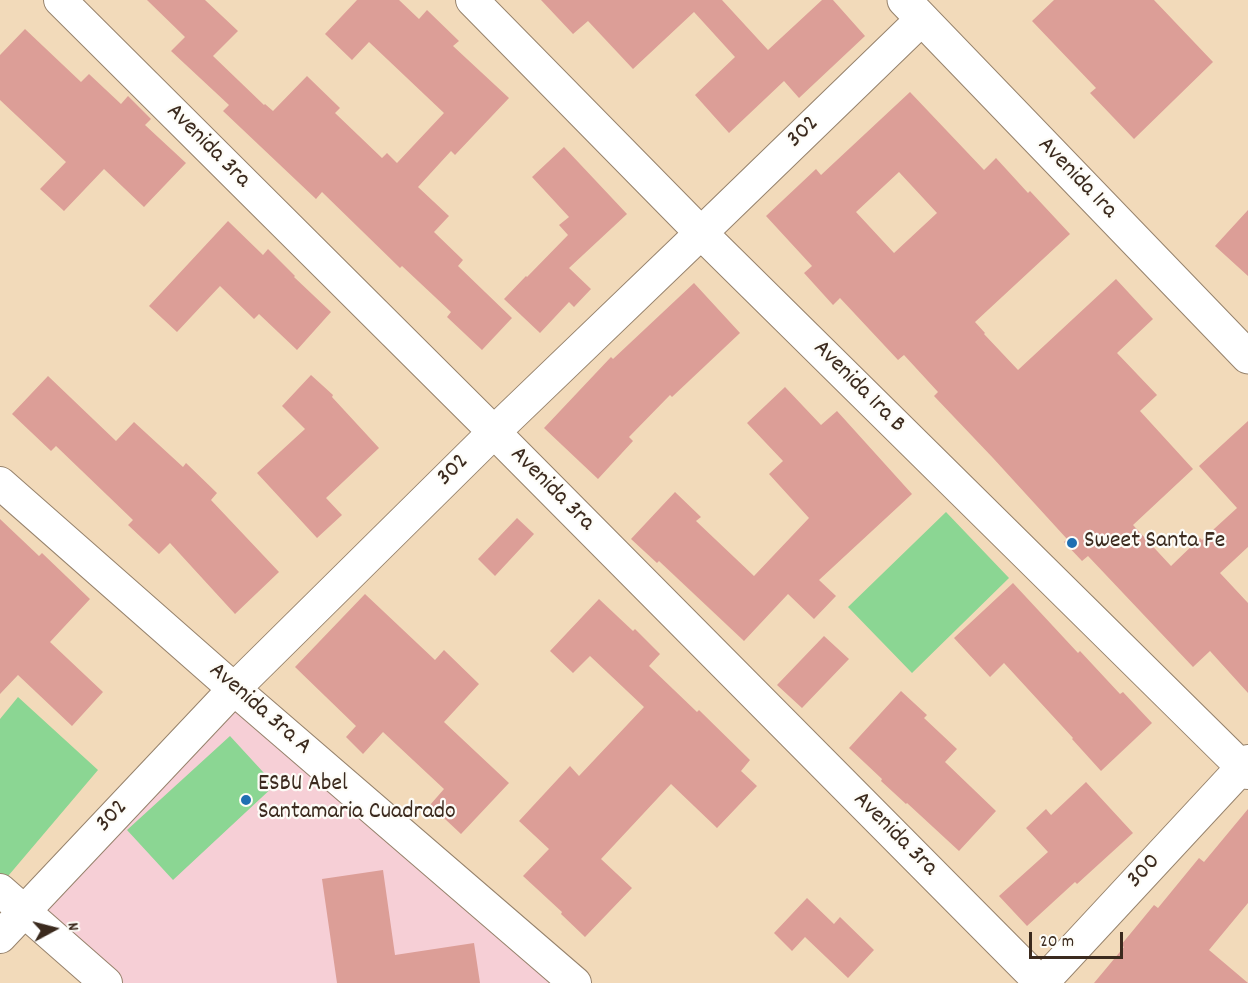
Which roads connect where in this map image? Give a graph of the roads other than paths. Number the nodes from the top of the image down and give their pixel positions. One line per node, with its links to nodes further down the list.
1 (60, 0): 6 (street, Avenida 3ra)
2 (472, 0): 4 (street, Avenida 1ra B)
3 (913, 9): 4 (street, 302); 5 (street, Avenida 1ra)
4 (701, 233): 6 (street, 302); 9 (street, Avenida 1ra B)
5 (1248, 357)
6 (494, 432): 8 (street, 302); 15 (street, Avenida 3ra)
7 (0, 483): 8 (street, Avenida 3ra A)
8 (234, 689): 11 (street, 302); 14 (street, Avenida 3ra A)
9 (1246, 767): 15 (street, 300)
10 (0, 890): 11 (street)
11 (25, 911): 12 (street, 302); 13 (street)
12 (0, 937)
13 (106, 983)
14 (575, 983)
15 (1042, 983)

